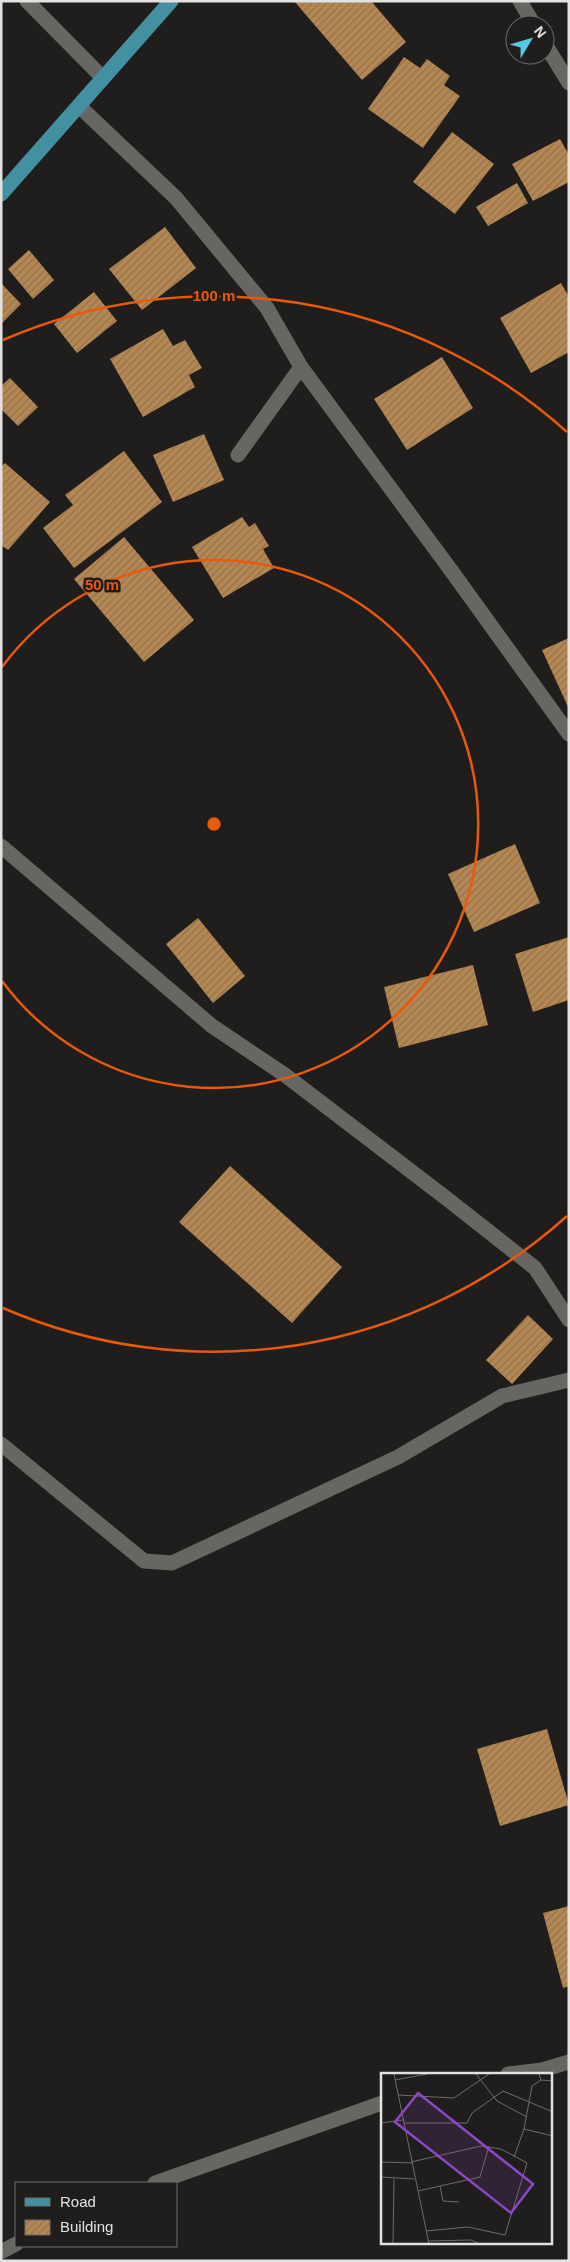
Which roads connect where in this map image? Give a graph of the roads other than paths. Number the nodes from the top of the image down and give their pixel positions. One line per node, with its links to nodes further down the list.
1 (27, 1): 6 (street)
2 (171, 1): 6 (main road)
3 (520, 1): 4 (street)
4 (528, 15)
5 (555, 60): 7 (street)
6 (103, 78): 8 (main road)
7 (569, 83)
8 (80, 107): 9 (main road); 10 (street)
9 (1, 194)
10 (301, 367): 11 (street); 12 (street)
11 (238, 455)
12 (569, 734)
13 (1, 846): 14 (street)
14 (569, 1320)
15 (569, 1380): 16 (street)
16 (1, 1444)
17 (569, 2062): 18 (street)
18 (516, 2073)
19 (381, 2103): 20 (street)
20 (158, 2182)
21 (15, 2245): 22 (street)
22 (1, 2252)

